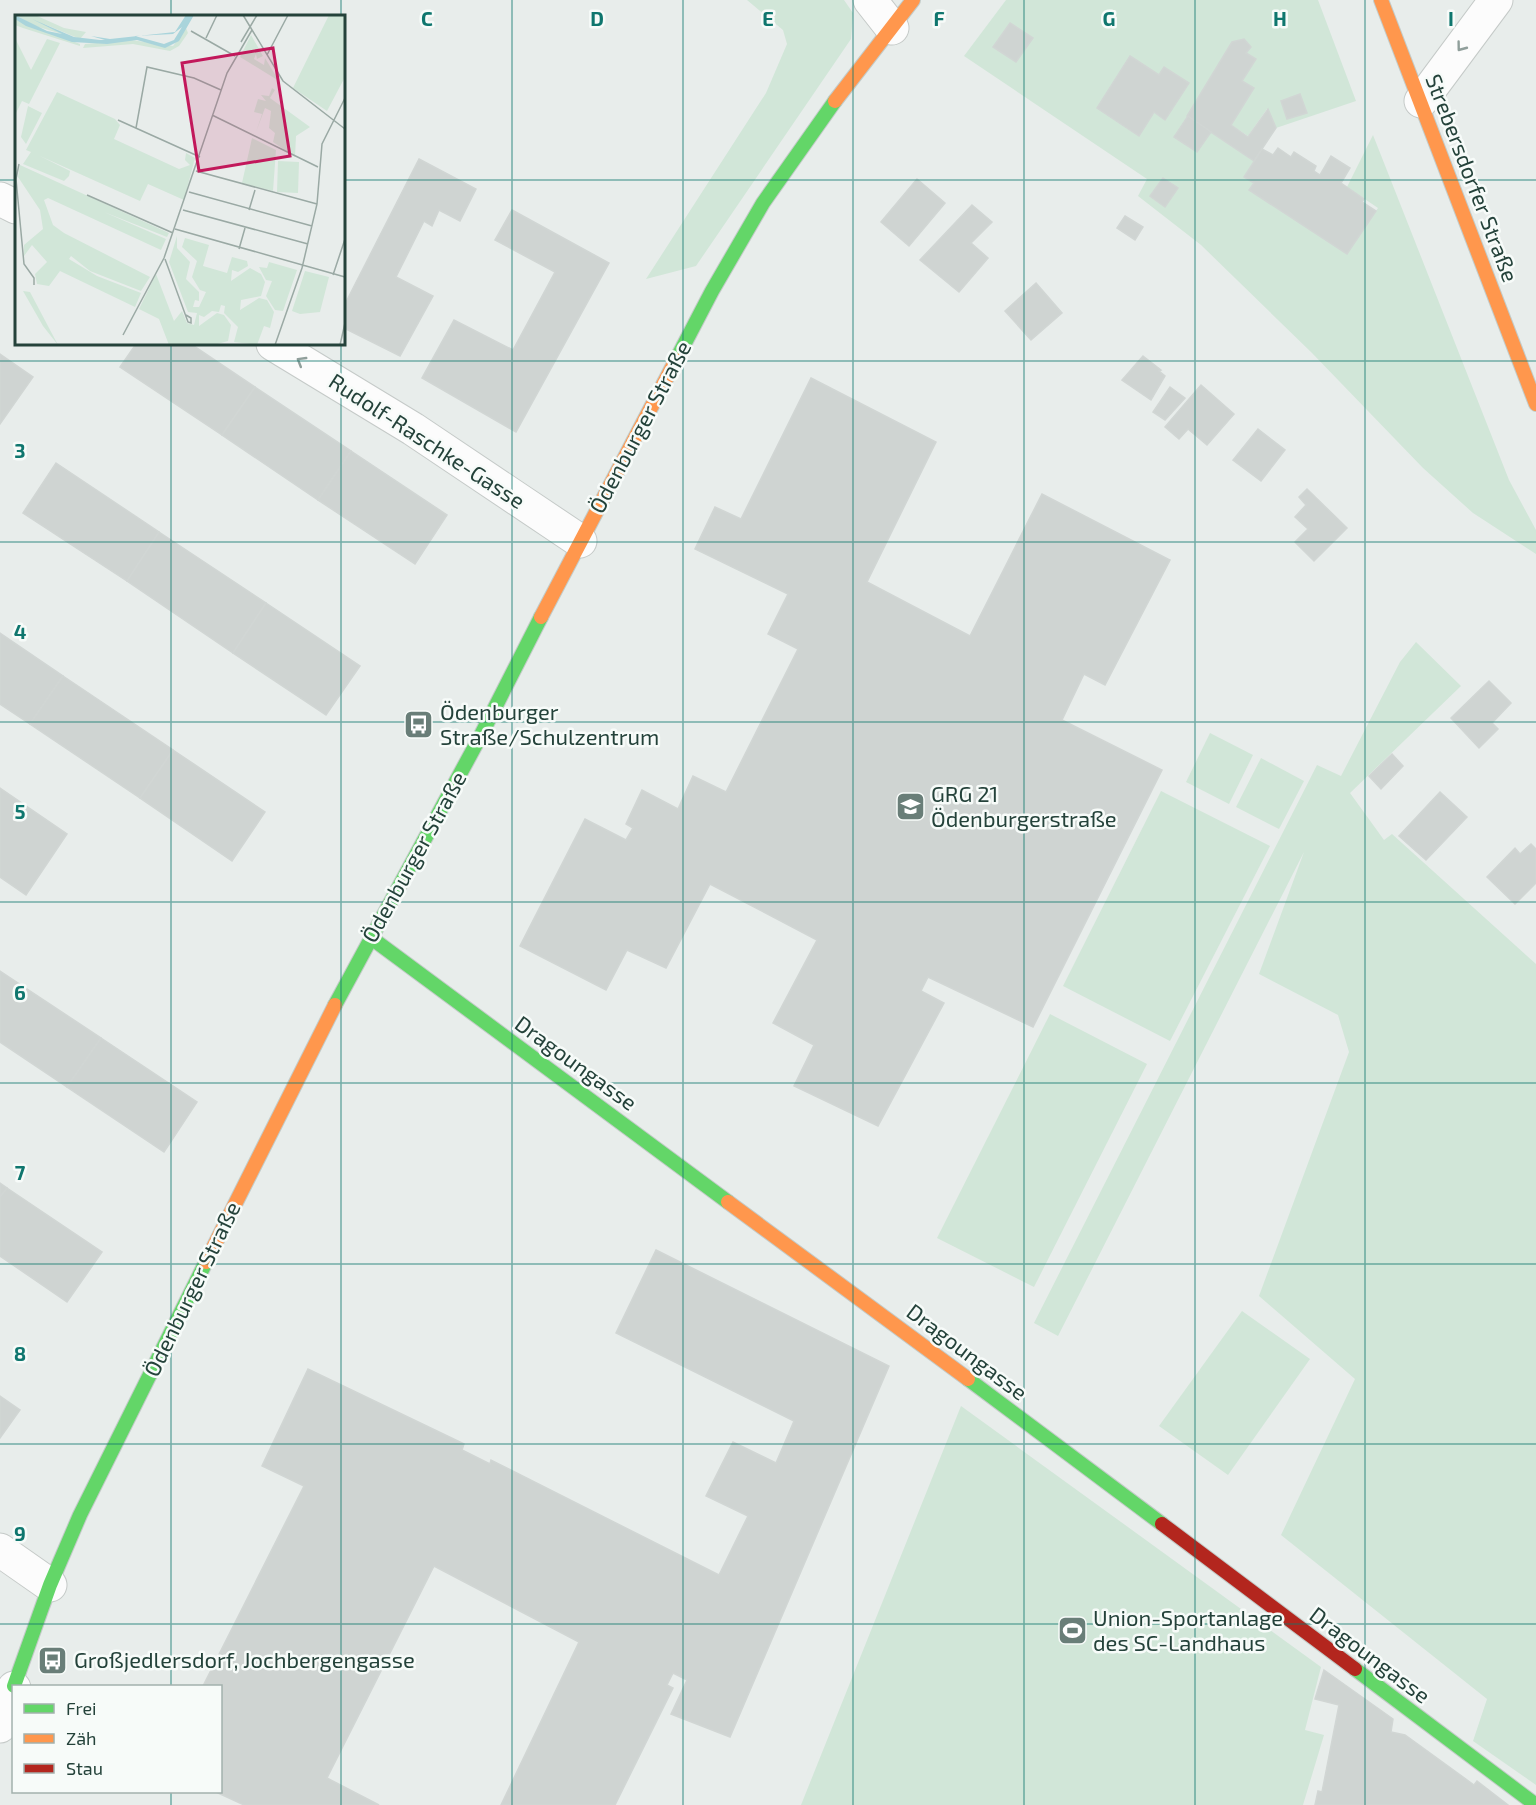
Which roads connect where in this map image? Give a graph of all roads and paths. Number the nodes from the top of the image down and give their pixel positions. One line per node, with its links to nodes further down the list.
1 (870, 0): 5 (street)
2 (913, 0): 5 (street, Ödenburger Straße)
3 (1381, 0): 6 (street, Strebersdorfer Straße)
4 (1496, 0): 6 (street, one-way to 6)
5 (892, 28): 11 (street, Ödenburger Straße)
6 (1421, 101): 10 (street, Strebersdorfer Straße)
7 (0, 199): 8 (street)
8 (15, 206)
9 (275, 345): 11 (street, Rudolf-Raschke-Gasse, one-way to 9)
10 (1536, 404)
11 (580, 541): 12 (street, Ödenburger Straße)
12 (370, 937): 14 (street, Ödenburger Straße); 18 (street, Dragoungasse)
13 (0, 1550): 14 (street)
14 (50, 1585): 15 (street, Ödenburger Straße)
15 (15, 1685)
16 (12, 1693): 17 (street, Ödenburger Straße)
17 (0, 1726)
18 (1536, 1805)

